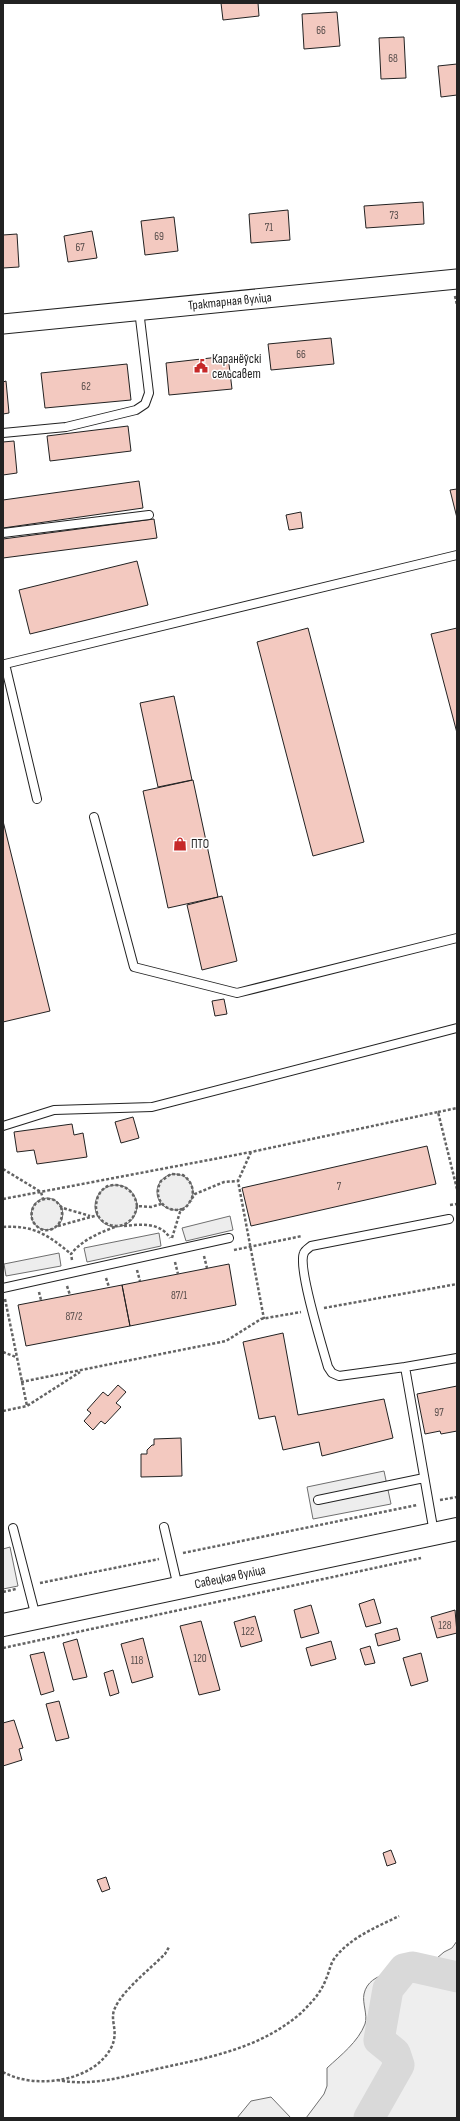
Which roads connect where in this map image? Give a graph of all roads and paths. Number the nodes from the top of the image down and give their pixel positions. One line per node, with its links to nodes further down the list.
1 (457, 279): 2 (street, Трактарная вуліца)
2 (139, 310): 3 (street, Трактарная вуліца); 4 (lane)
3 (3, 324)
4 (3, 433)
5 (149, 515): 6 (lane)
6 (3, 534)
7 (457, 555): 8 (lane)
8 (37, 799)
9 (94, 817): 10 (lane)
10 (457, 938)
11 (457, 1028): 14 (lane)
12 (457, 1108): 13 (path)
13 (438, 1112): 15 (path); 22 (path)
14 (3, 1126)
15 (251, 1152): 16 (path); 20 (path)
16 (174, 1166): 18 (path); 19 (path)
17 (3, 1169): 23 (path)
18 (175, 1174): 26 (path); 27 (path)
19 (114, 1178): 21 (path); 23 (path)
20 (238, 1181): 26 (path); 57 (path)
21 (114, 1185): 28 (path); 31 (path)
22 (457, 1188)
23 (41, 1192): 24 (path); 25 (path)
24 (3, 1199)
25 (43, 1199): 29 (path); 38 (path)
26 (191, 1201): 30 (path)
27 (161, 1204): 28 (path); 30 (path)
28 (137, 1206): 36 (path)
29 (61, 1207): 32 (path); 34 (path)
30 (183, 1209): 36 (path)
31 (98, 1215): 32 (path); 35 (path)
32 (90, 1216): 34 (path)
33 (449, 1219): 56 (lane)
34 (57, 1226): 38 (path)
35 (116, 1226): 36 (path); 41 (path)
36 (122, 1226)
37 (3, 1227): 38 (path)
38 (38, 1229): 41 (path)
39 (229, 1238): 40 (lane)
40 (173, 1251): 45 (lane); 46 (path)
41 (71, 1254): 45 (path)
42 (204, 1256): 43 (path)
43 (207, 1268)
44 (137, 1269): 48 (path)
45 (75, 1273): 52 (lane)
46 (178, 1274)
47 (106, 1276): 51 (path)
48 (140, 1281)
49 (67, 1284): 54 (path)
50 (457, 1284): 56 (path)
51 (108, 1287)
52 (3, 1288): 59 (path)
53 (38, 1289): 55 (path)
54 (70, 1295)
55 (41, 1300)
56 (312, 1310): 57 (path); 61 (lane)
57 (264, 1319): 62 (path)
58 (3, 1352): 59 (path)
59 (16, 1357): 63 (path)
60 (457, 1358): 61 (lane)
61 (405, 1367): 66 (lane)
62 (82, 1371): 63 (path); 64 (path)
63 (21, 1382): 64 (path)
64 (27, 1406): 65 (path)
65 (3, 1411)
66 (424, 1478): 68 (lane); 69 (lane)
67 (457, 1497): 69 (path)
68 (318, 1500)
69 (428, 1502): 73 (lane); 74 (path)
70 (164, 1527): 74 (lane)
71 (13, 1528): 76 (lane)
72 (457, 1529): 73 (main road, Савецкая вуліца)
73 (434, 1534): 77 (main road, Савецкая вуліца)
74 (171, 1556): 76 (path); 77 (lane)
75 (428, 1557): 81 (path)
76 (28, 1586): 78 (path); 79 (lane)
77 (178, 1588): 79 (main road, Савецкая вуліца)
78 (3, 1592)
79 (36, 1618): 80 (main road, Савецкая вуліца)
80 (3, 1625)
81 (3, 1648)
82 (399, 1916): 85 (path)
83 (169, 1947): 85 (path)
84 (3, 2072): 85 (path)
85 (57, 2080)

